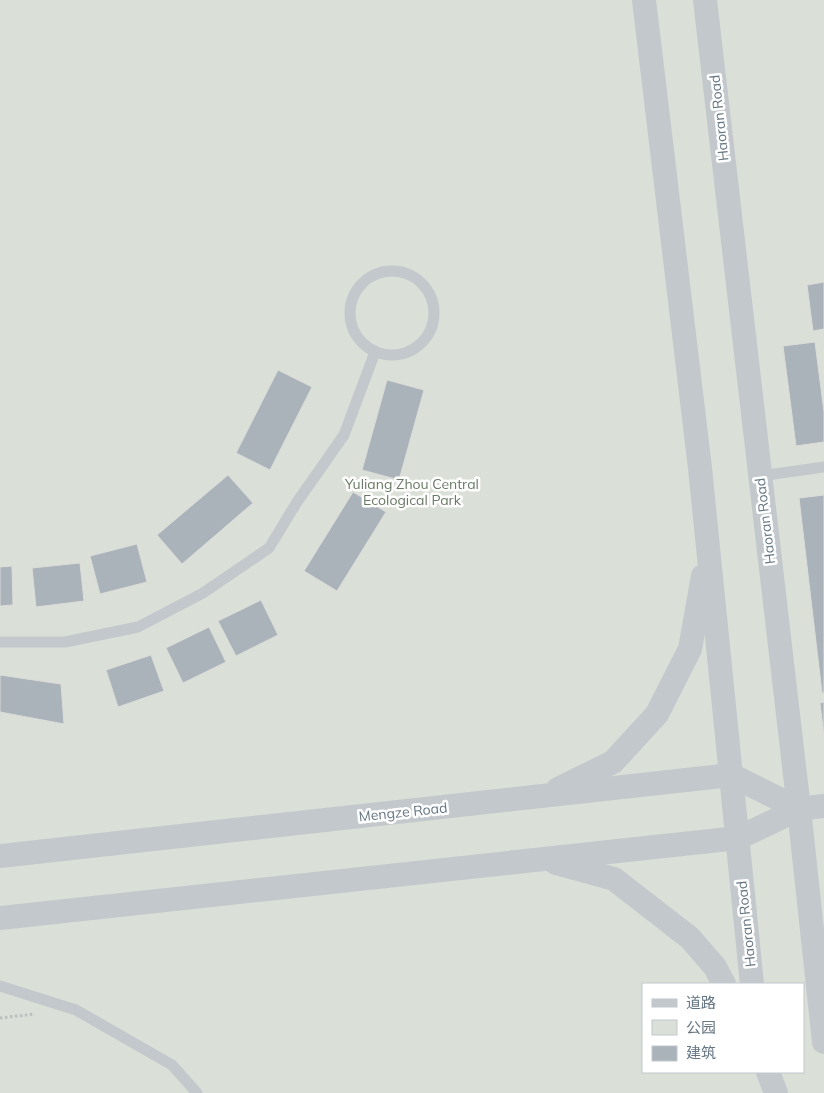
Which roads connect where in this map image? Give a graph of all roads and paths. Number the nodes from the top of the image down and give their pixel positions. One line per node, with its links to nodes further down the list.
1 (644, 0): 6 (street, Haoran Road)
2 (706, 0): 5 (street, Haoran Road)
3 (375, 352): 3 (lane); 7 (lane)
4 (824, 467): 5 (lane)
5 (760, 476): 11 (street, Haoran Road)
6 (708, 547): 8 (street, Haoran Road); 9 (street)
7 (0, 642)
8 (731, 775): 9 (street, Mengze Road); 11 (street); 12 (street, Haoran Road)
9 (542, 796): 13 (street, Mengze Road)
10 (824, 806): 11 (street)
11 (799, 809): 12 (street); 19 (street, Haoran Road)
12 (738, 838): 14 (street); 17 (street, Haoran Road)
13 (0, 856)
14 (542, 860): 15 (street); 16 (street)
15 (0, 918)
16 (723, 983)
17 (752, 983)
18 (0, 986): 21 (lane)
19 (824, 1042)
20 (768, 1073): 22 (street)
21 (196, 1093)
22 (776, 1093)

